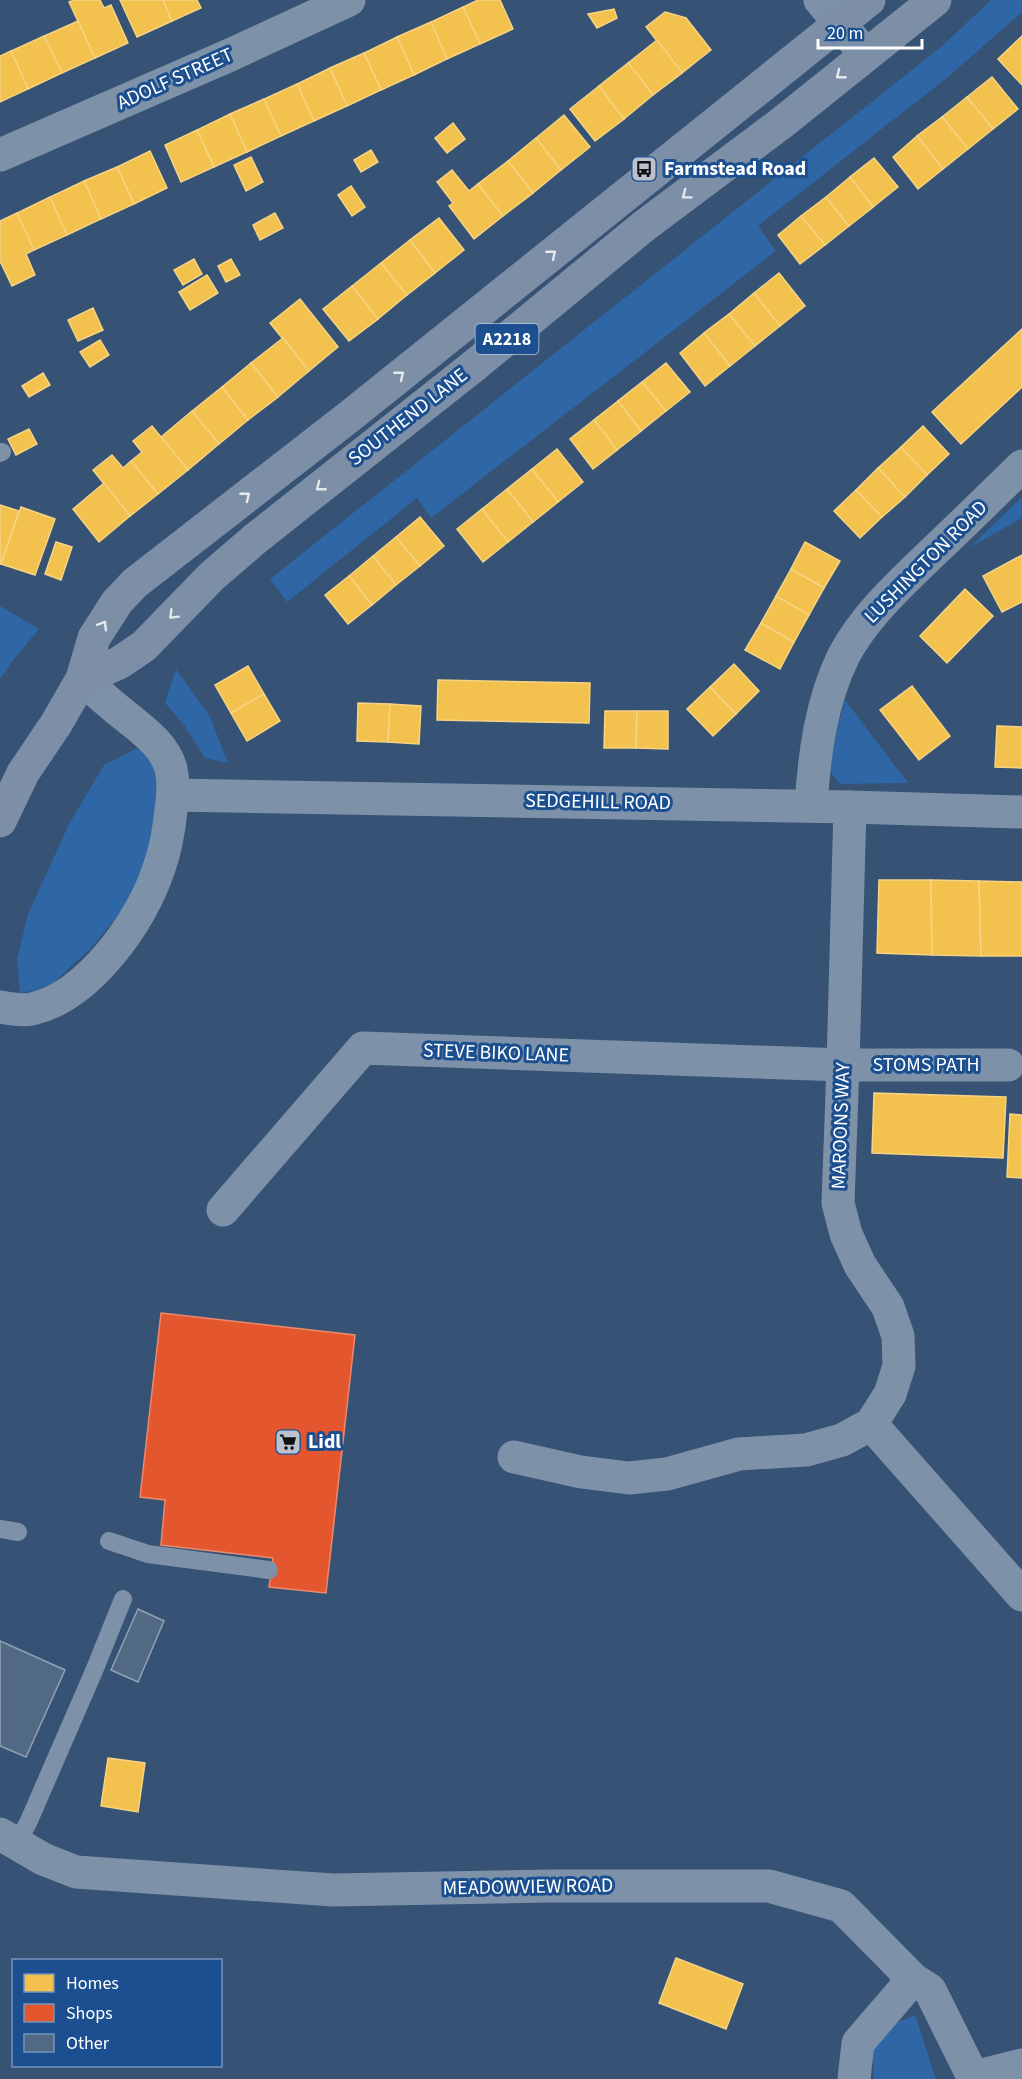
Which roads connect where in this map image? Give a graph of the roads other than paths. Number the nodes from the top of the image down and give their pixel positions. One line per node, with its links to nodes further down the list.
1 (349, 0): 6 (street, ADOLF STREET)
2 (869, 0): 4 (main road, SOUTHEND LANE / A2218)
3 (935, 0): 5 (main road, SOUTHEND LANE / A2218)
4 (829, 12): 5 (street); 7 (main road, SOUTHEND LANE / A2218, one-way to 4)
5 (866, 55): 8 (main road, SOUTHEND LANE / A2218, one-way to 8)
6 (0, 155)
7 (450, 335): 8 (main road); 10 (main road, SOUTHEND LANE / A2218, one-way to 7)
8 (475, 365): 10 (main road, SOUTHEND LANE / A2218, one-way to 10)
9 (1022, 466): 12 (street, LUSHINGTON ROAD)
10 (82, 680): 11 (street); 15 (main road, SOUTHEND LANE / A2218)
11 (173, 795): 12 (street, SEDGEHILL ROAD); 16 (street)
12 (811, 806): 13 (street, SEDGEHILL ROAD)
13 (850, 807): 14 (street, SEDGEHILL ROAD); 17 (street, MAROONS WAY)
14 (1022, 812)
15 (0, 821)
16 (0, 1007)
17 (843, 1065): 18 (street, STOMS PATH); 19 (street, STEVE BIKO LANE); 20 (street, MAROONS WAY)
18 (1008, 1065)
19 (223, 1209)
20 (871, 1424): 21 (street, MAROONS WAY); 24 (street)
21 (514, 1457)
22 (109, 1541): 23 (lane)
23 (269, 1570)
24 (1022, 1595)
25 (123, 1599): 26 (lane)
26 (8, 1839): 27 (street, MEADOWVIEW ROAD)
27 (913, 1979): 29 (street, MEADOWVIEW ROAD); 30 (street)
28 (1022, 2065): 29 (street)
29 (974, 2078)
30 (854, 2079)

